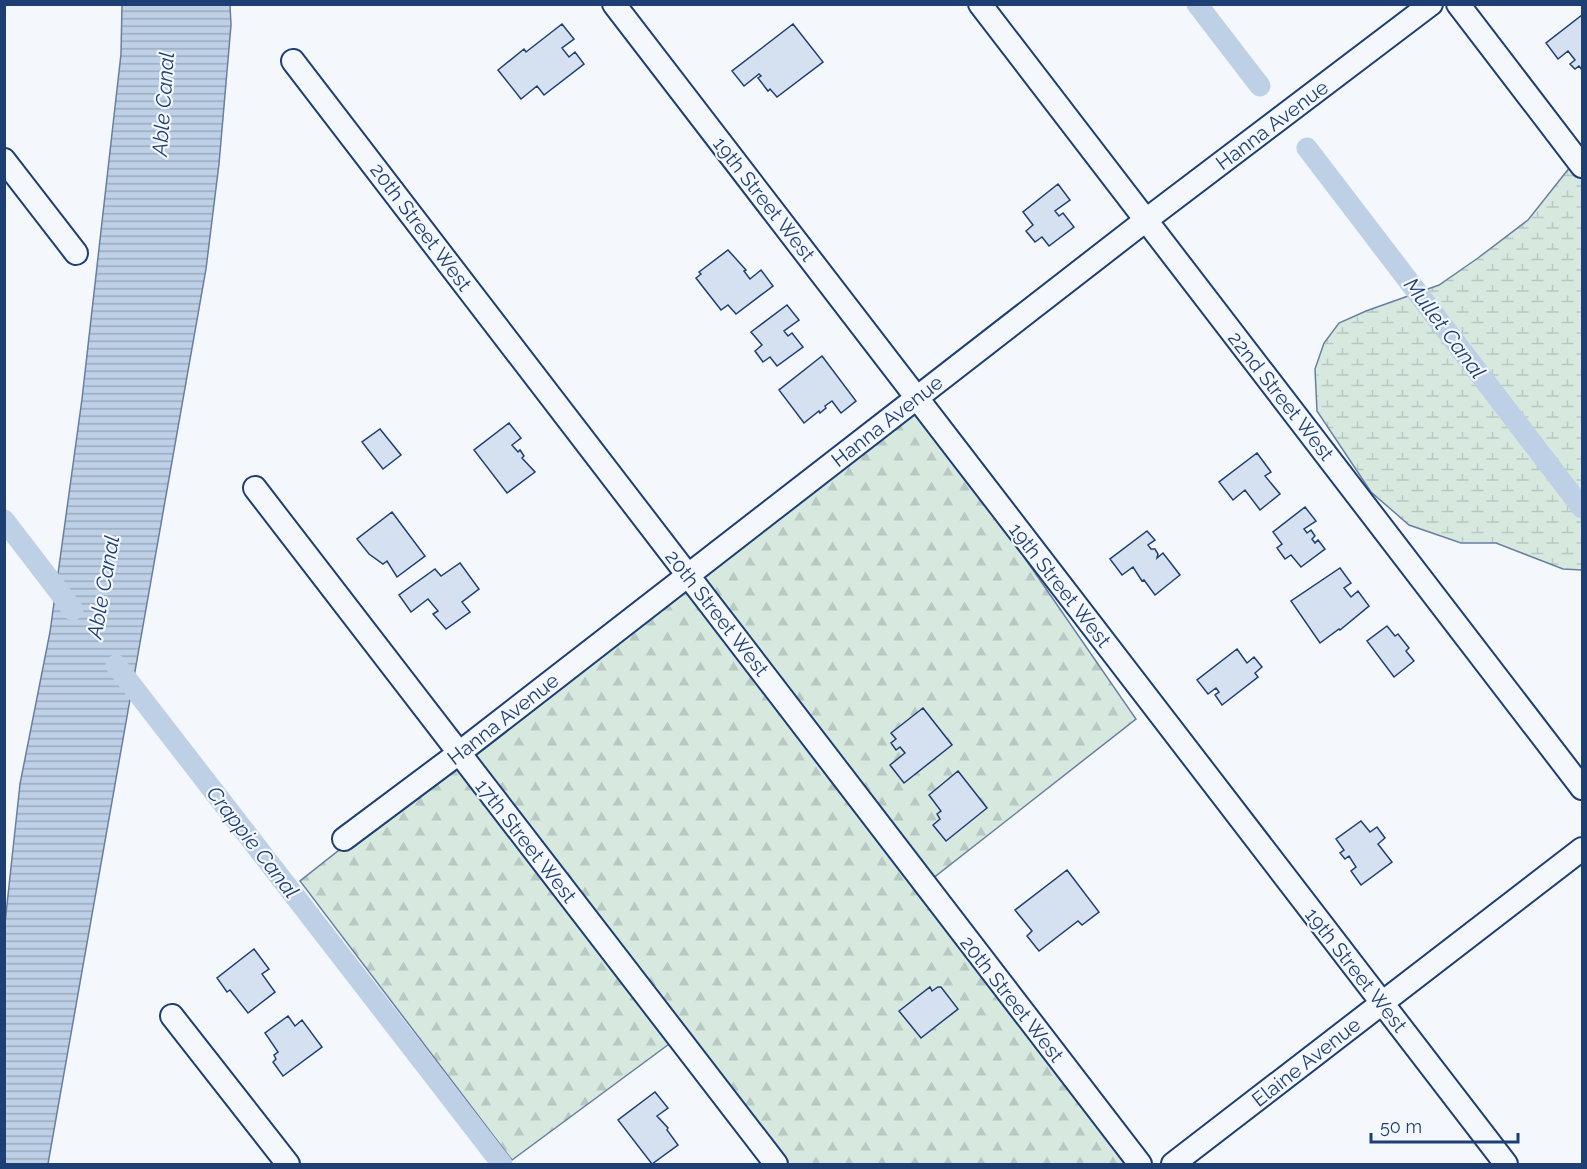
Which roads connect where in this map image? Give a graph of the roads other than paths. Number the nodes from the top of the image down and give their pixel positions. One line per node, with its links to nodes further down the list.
1 (614, 4): 10 (street, 19th Street West)
2 (980, 4): 8 (street, 22nd Street West)
3 (1431, 4): 8 (street, Hanna Avenue)
4 (1458, 4): 7 (street)
5 (293, 62): 12 (street, 20th Street West)
6 (4, 160): 9 (street)
7 (1582, 166)
8 (1146, 220): 10 (street, Hanna Avenue); 14 (street, 22nd Street West)
9 (76, 253)
10 (917, 399): 12 (street, Hanna Avenue); 17 (street, 19th Street West)
11 (255, 488): 13 (street, 17th Street West)
12 (687, 575): 13 (street, Hanna Avenue); 21 (street, 20th Street West)
13 (459, 753): 15 (street, Hanna Avenue); 20 (street, 17th Street West)
14 (1582, 788)
15 (344, 839)
16 (1582, 849): 17 (street, Elaine Avenue)
17 (1382, 1004): 22 (street, Elaine Avenue); 23 (street, 19th Street West)
18 (172, 1016): 19 (street)
19 (288, 1164)
20 (776, 1164)
21 (1140, 1164)
22 (1173, 1164)
23 (1506, 1164)

